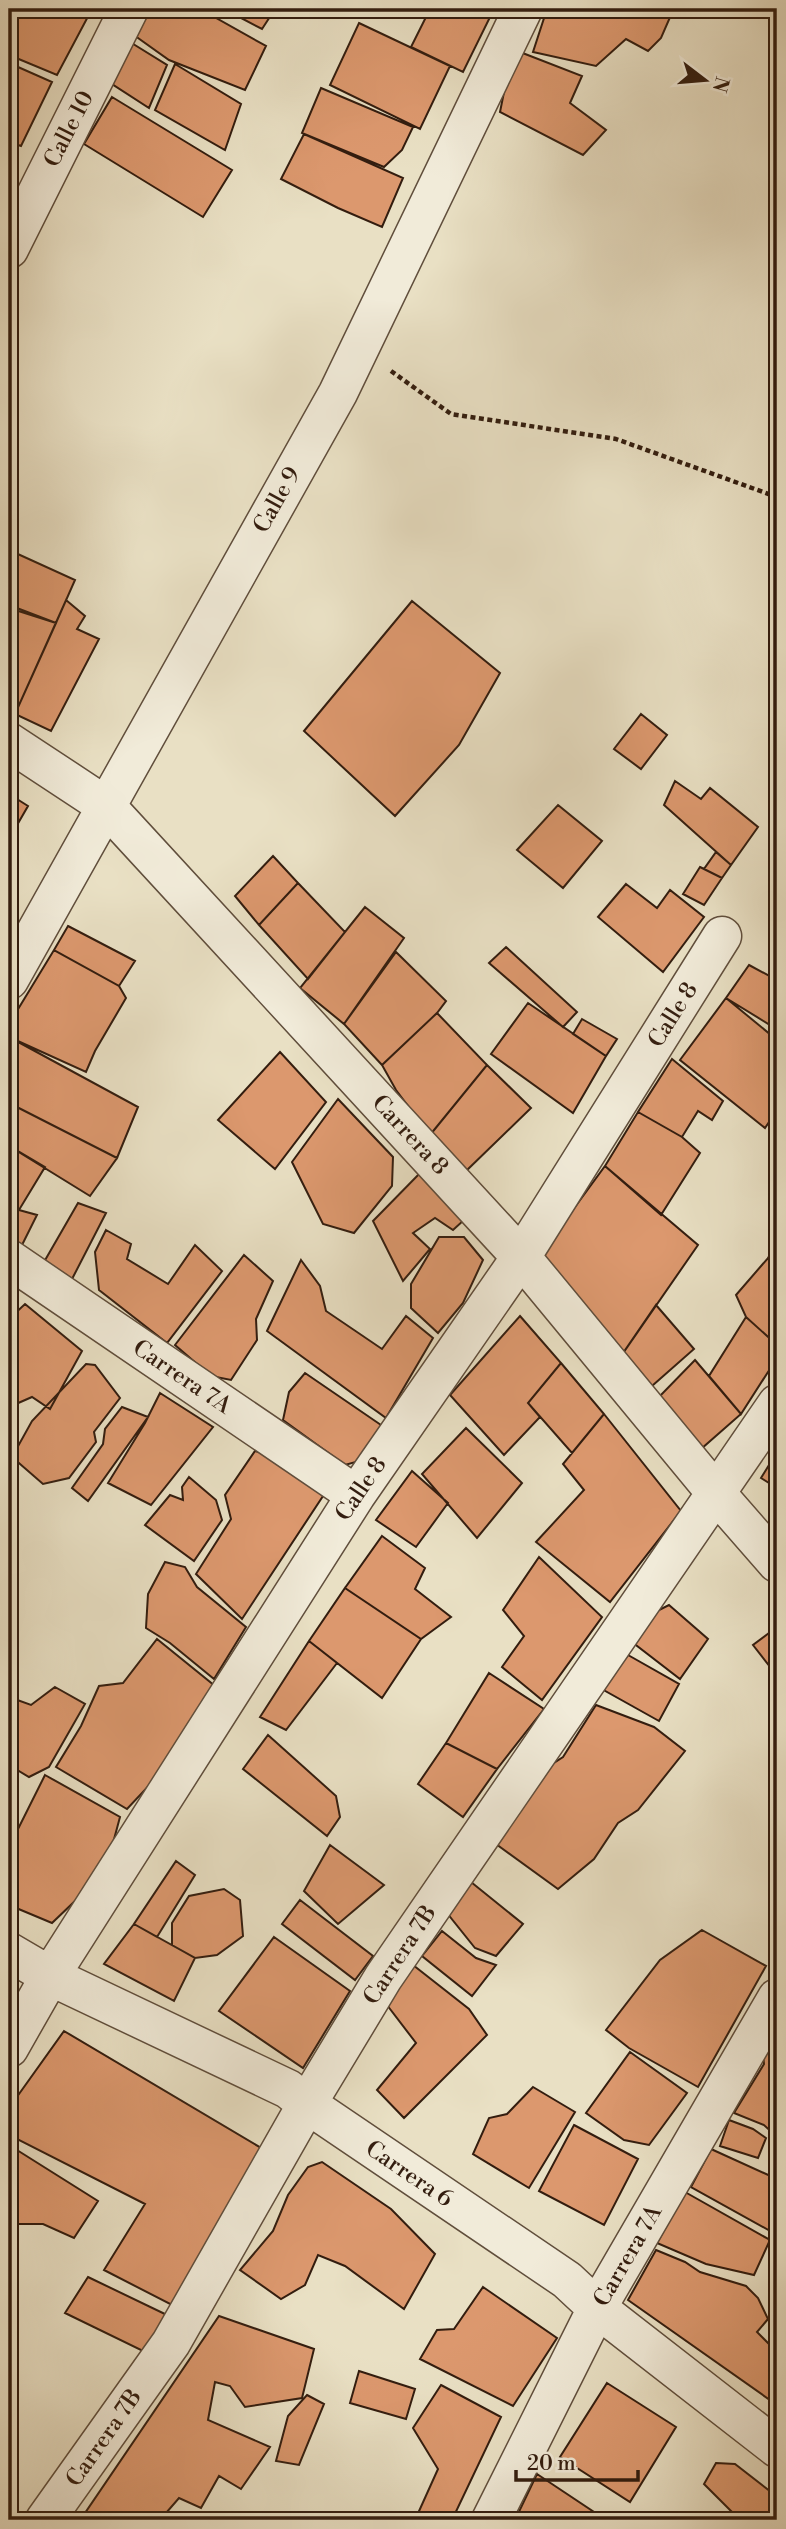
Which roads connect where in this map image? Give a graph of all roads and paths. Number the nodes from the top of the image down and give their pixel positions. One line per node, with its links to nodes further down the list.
1 (129, 9): 3 (street, Calle 10)
2 (523, 9): 5 (street, Calle 9)
3 (21, 196): 4 (street, Calle 10)
4 (9, 249)
5 (359, 349): 6 (path); 8 (street, Calle 9)
6 (777, 497)
7 (9, 742): 8 (street, Carrera 8)
8 (106, 806): 10 (street, Calle 9); 11 (street, Carrera 8)
9 (722, 936): 11 (street, Calle 8)
10 (9, 980)
11 (521, 1257): 14 (street, Carrera 8); 15 (street, Calle 8)
12 (9, 1259): 15 (street, Carrera 7A)
13 (777, 1404): 14 (street, Carrera 7B)
14 (715, 1492): 16 (street, Carrera 8); 21 (street, Carrera 7B)
15 (356, 1495): 18 (street, Calle 8)
16 (777, 1563)
17 (9, 1952): 18 (street, Carrera 6)
18 (50, 1976): 20 (street, Calle 8); 21 (street, Carrera 6)
19 (777, 1998): 22 (street, Carrera 7A)
20 (9, 2048)
21 (307, 2104): 22 (street, Carrera 6); 24 (street, Carrera 7B)
22 (597, 2308): 23 (street, Carrera 6); 25 (street, Carrera 7A)
23 (777, 2448)
24 (45, 2520)
25 (491, 2520)

